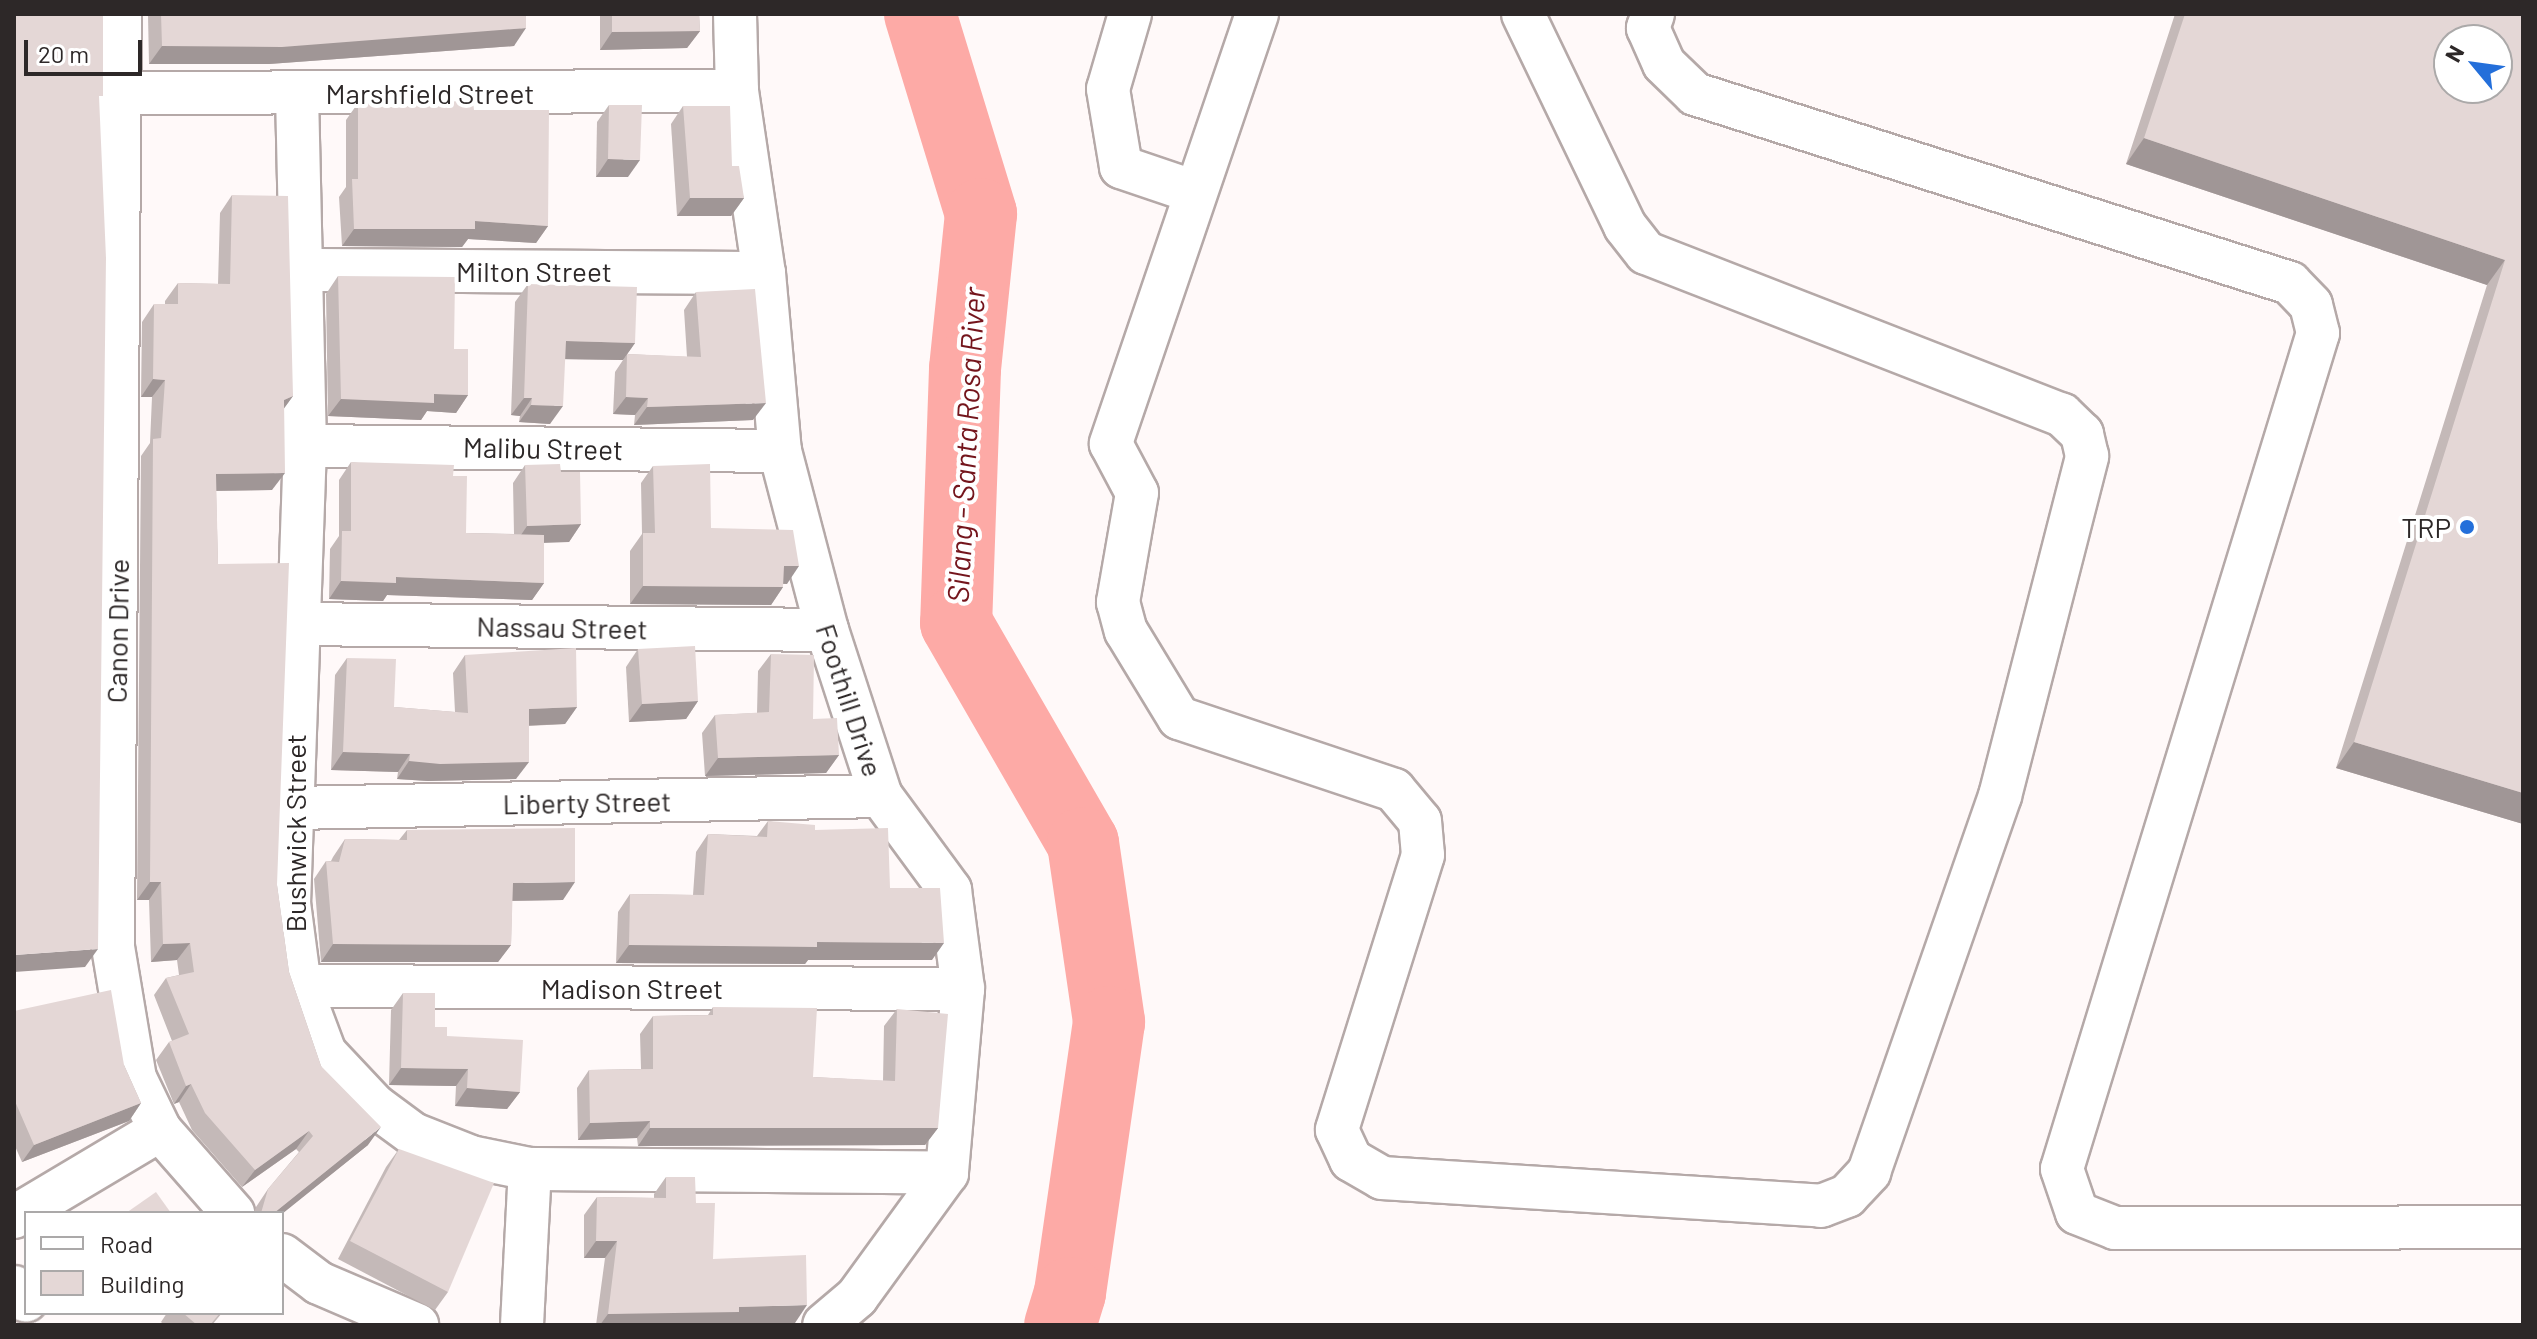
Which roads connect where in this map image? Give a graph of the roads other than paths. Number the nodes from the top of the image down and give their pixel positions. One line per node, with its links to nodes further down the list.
1 (120, 14): 8 (street, Canon Drive)
2 (735, 14): 7 (street, Foothill Drive)
3 (1130, 14): 10 (street)
4 (1257, 14): 10 (street)
5 (1523, 14): 10 (street)
6 (1653, 14): 26 (street)
7 (737, 91): 9 (street, Marshfield Street); 12 (street, Foothill Drive)
8 (123, 93): 9 (street, Marshfield Street); 21 (street, Canon Drive)
9 (297, 94): 11 (street, Bushwick Street)
10 (1195, 192)
11 (304, 270): 12 (street, Milton Street); 13 (street, Bushwick Street)
12 (764, 273): 14 (street, Foothill Drive)
13 (305, 446): 14 (street, Malibu Street); 15 (street, Bushwick Street)
14 (780, 451): 16 (street, Foothill Drive)
15 (297, 624): 16 (street, Nassau Street); 18 (street, Bushwick Street)
16 (827, 630): 17 (street, Foothill Drive)
17 (881, 796): 18 (street, Liberty Street); 20 (street, Foothill Drive)
18 (293, 808): 19 (street, Bushwick Street)
19 (300, 986): 20 (street, Madison Street); 22 (street, Bushwick Street)
20 (963, 989): 23 (street, Foothill Drive)
21 (160, 1130): 24 (street); 25 (street, Canon Drive)
22 (530, 1169): 23 (street, Bushwick Street); 29 (street)
23 (947, 1173): 30 (street)
24 (24, 1211)
25 (231, 1211)
26 (2523, 1227)
27 (284, 1257): 28 (street)
28 (417, 1325)
29 (522, 1325)
30 (824, 1325)

